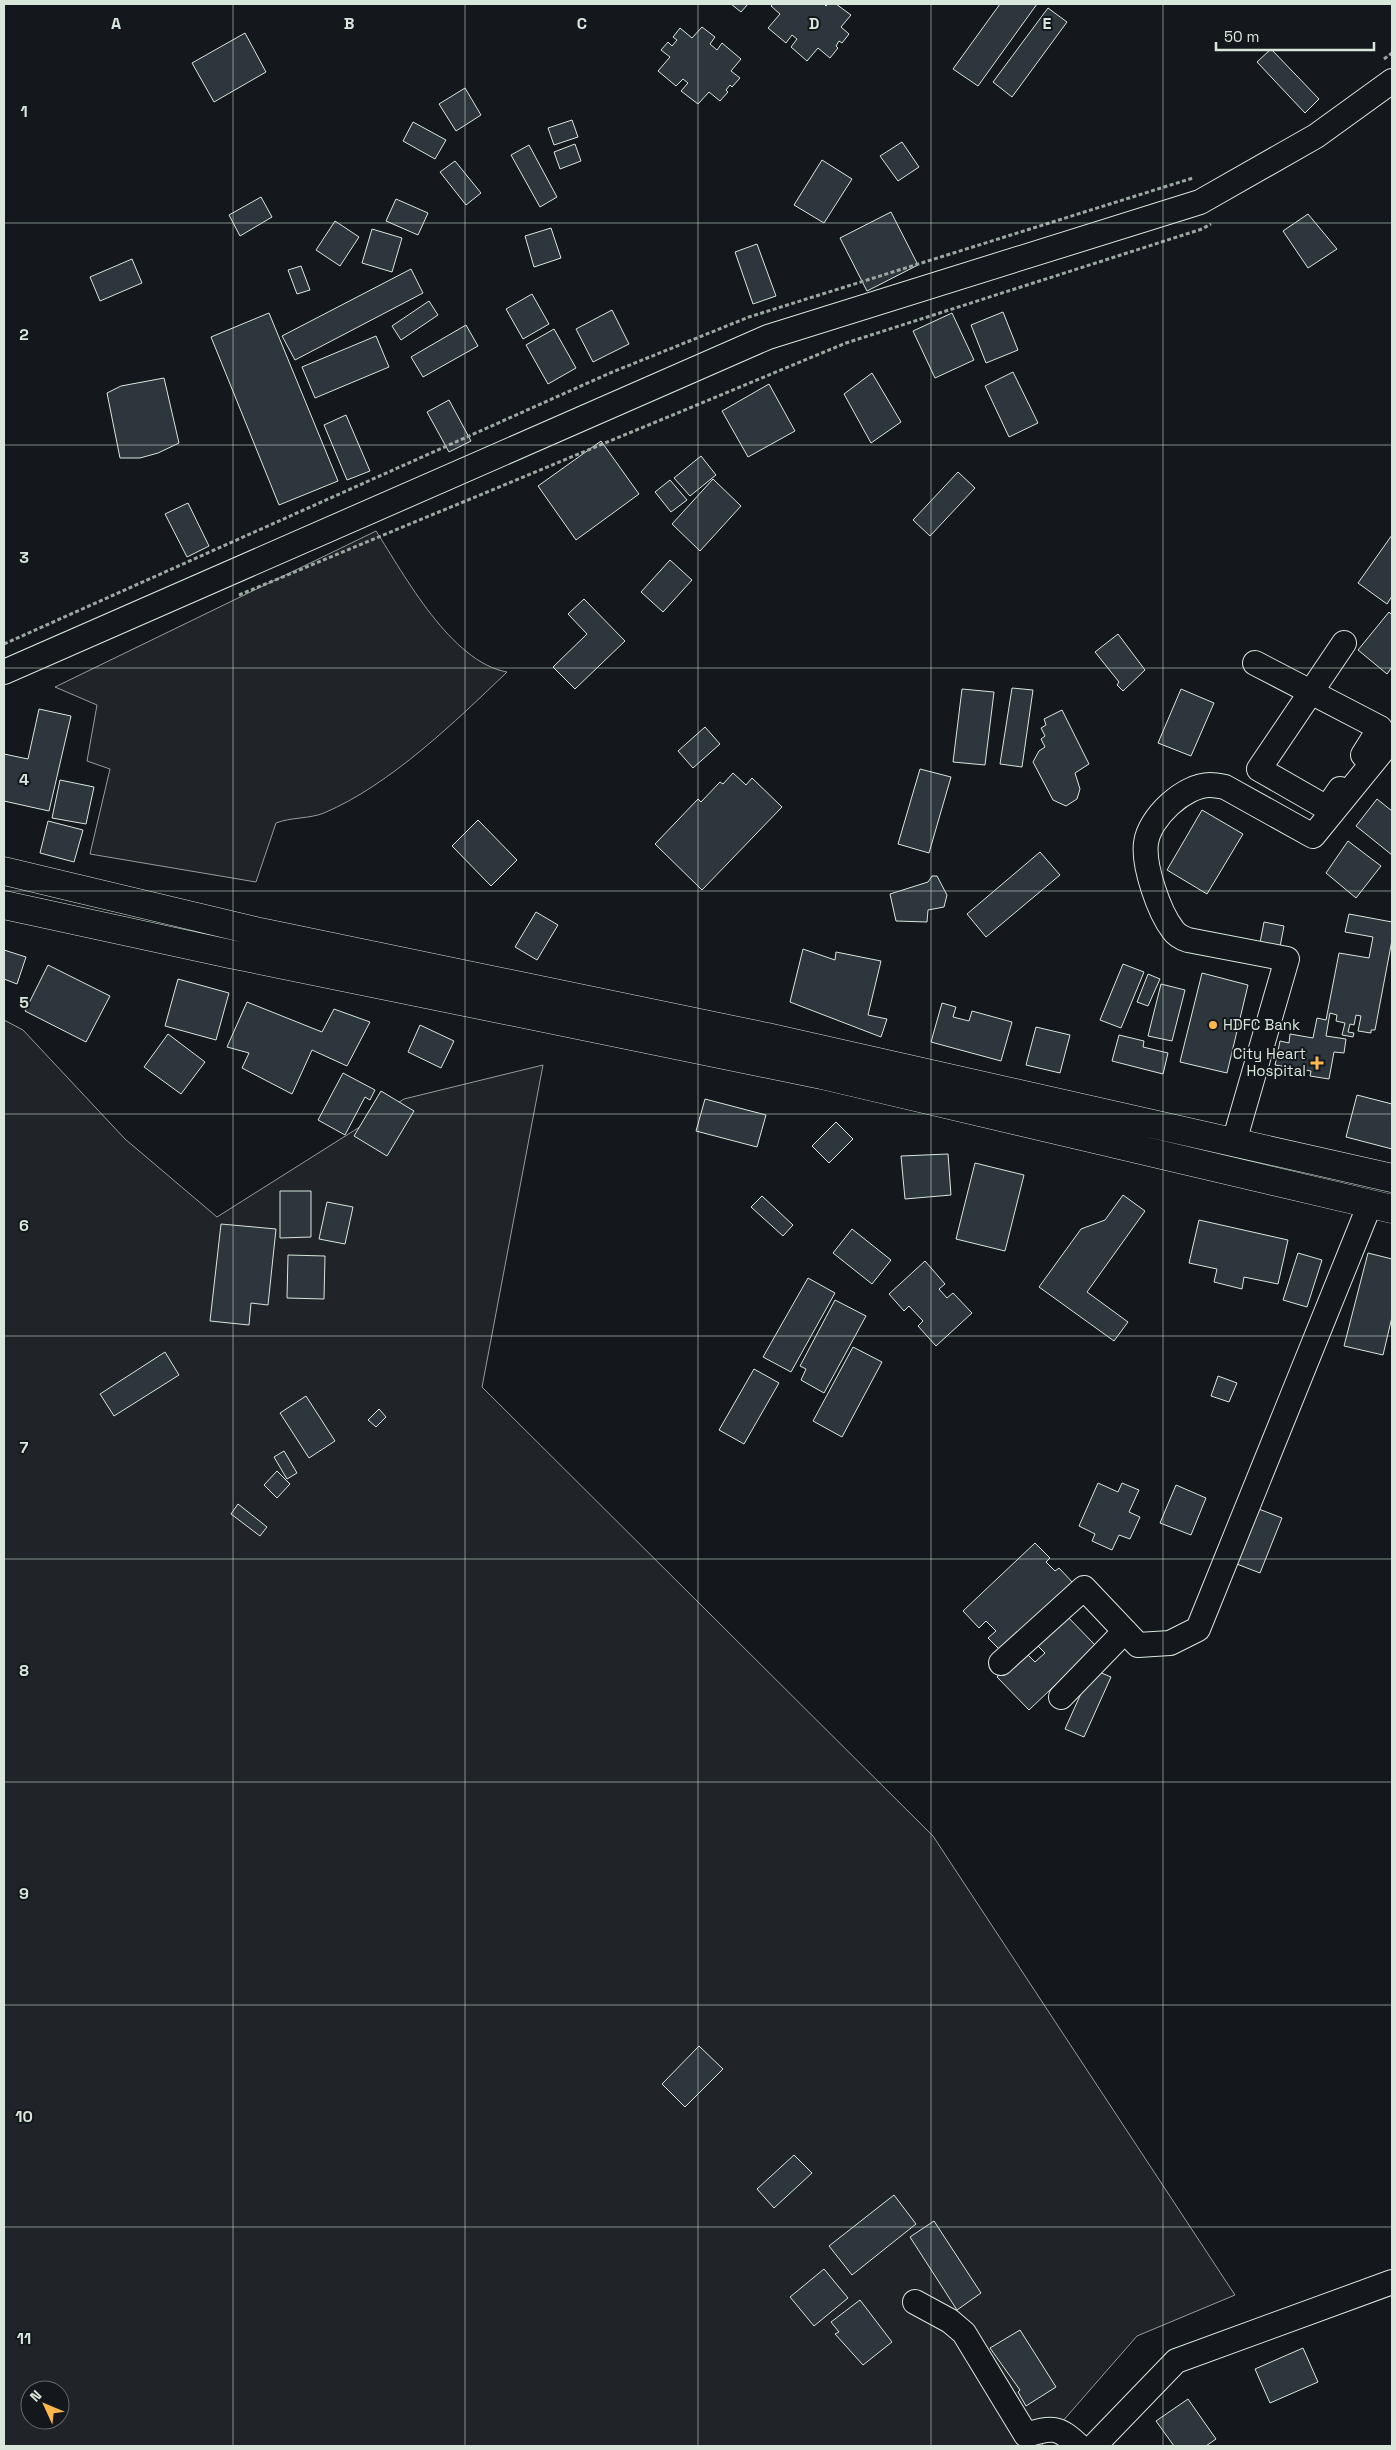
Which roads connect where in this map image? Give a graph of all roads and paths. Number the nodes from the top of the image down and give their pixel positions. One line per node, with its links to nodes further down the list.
1 (1392, 81): 6 (street)
2 (1218, 219): 3 (path)
3 (236, 597)
4 (1344, 643): 7 (street)
5 (1255, 663): 7 (street)
6 (4, 672)
7 (1311, 692): 9 (street); 9 (street)
8 (1390, 747): 10 (street)
9 (1259, 770): 10 (street)
10 (1242, 796): 13 (street)
11 (4, 871): 13 (main road)
12 (4, 905): 15 (main road)
13 (1234, 1142): 14 (main road)
14 (1392, 1178)
15 (1381, 1206): 16 (street)
16 (1125, 1631): 17 (street); 18 (street)
17 (1001, 1663)
18 (1061, 1697)
19 (1392, 2282): 22 (street)
20 (915, 2302): 21 (street)
21 (1079, 2446)
22 (1094, 2446)

